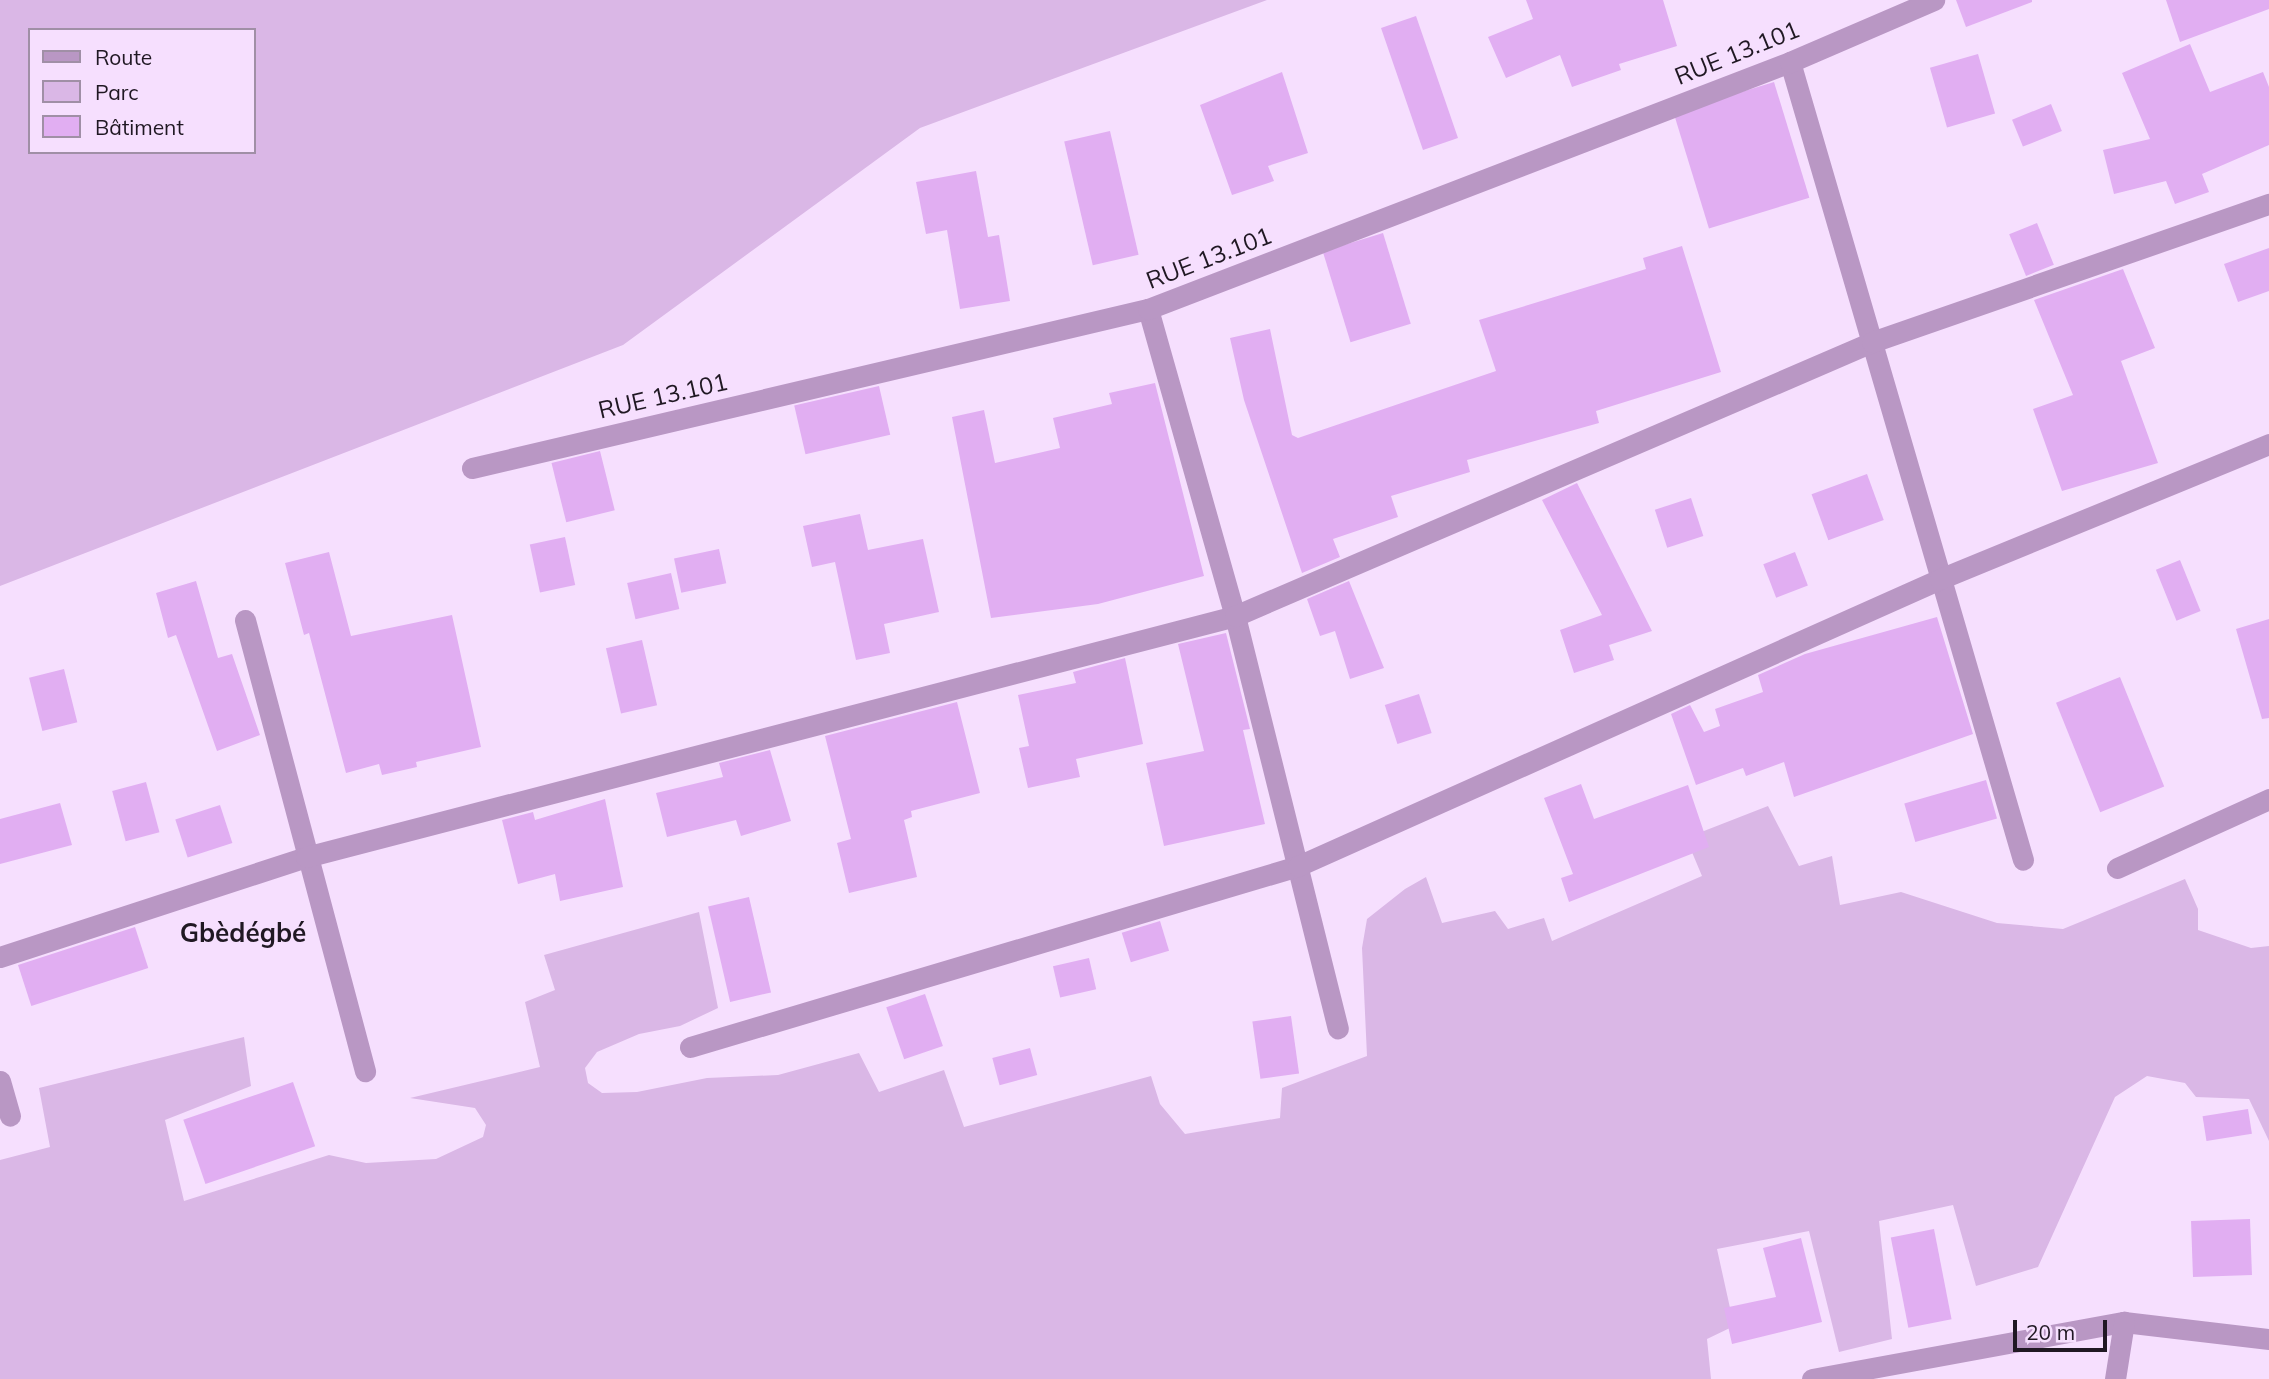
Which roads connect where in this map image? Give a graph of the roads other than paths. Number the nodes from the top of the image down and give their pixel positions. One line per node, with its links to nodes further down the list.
1 (1934, 0): 2 (street, RUE 13.101)
2 (1790, 62): 4 (street, RUE 13.101); 5 (street)
3 (2269, 204): 5 (street)
4 (1148, 309): 7 (street, RUE 13.101); 9 (street)
5 (1872, 342): 8 (street); 9 (street)
6 (2269, 444): 8 (street)
7 (472, 468)
8 (1940, 579): 13 (street); 14 (street)
9 (1235, 615): 12 (street); 14 (street)
10 (245, 620): 12 (street)
11 (2269, 799): 15 (street)
12 (306, 857): 16 (street); 19 (street)
13 (2023, 860)
14 (1298, 866): 17 (street); 18 (street)
15 (2117, 868)
16 (0, 957)
17 (1338, 1028)
18 (690, 1047)
19 (365, 1071)
20 (0, 1081): 21 (street)
21 (10, 1116)
22 (2124, 1322): 23 (street); 24 (street); 25 (street)
23 (2269, 1339)
24 (1812, 1379)
25 (2115, 1379)

